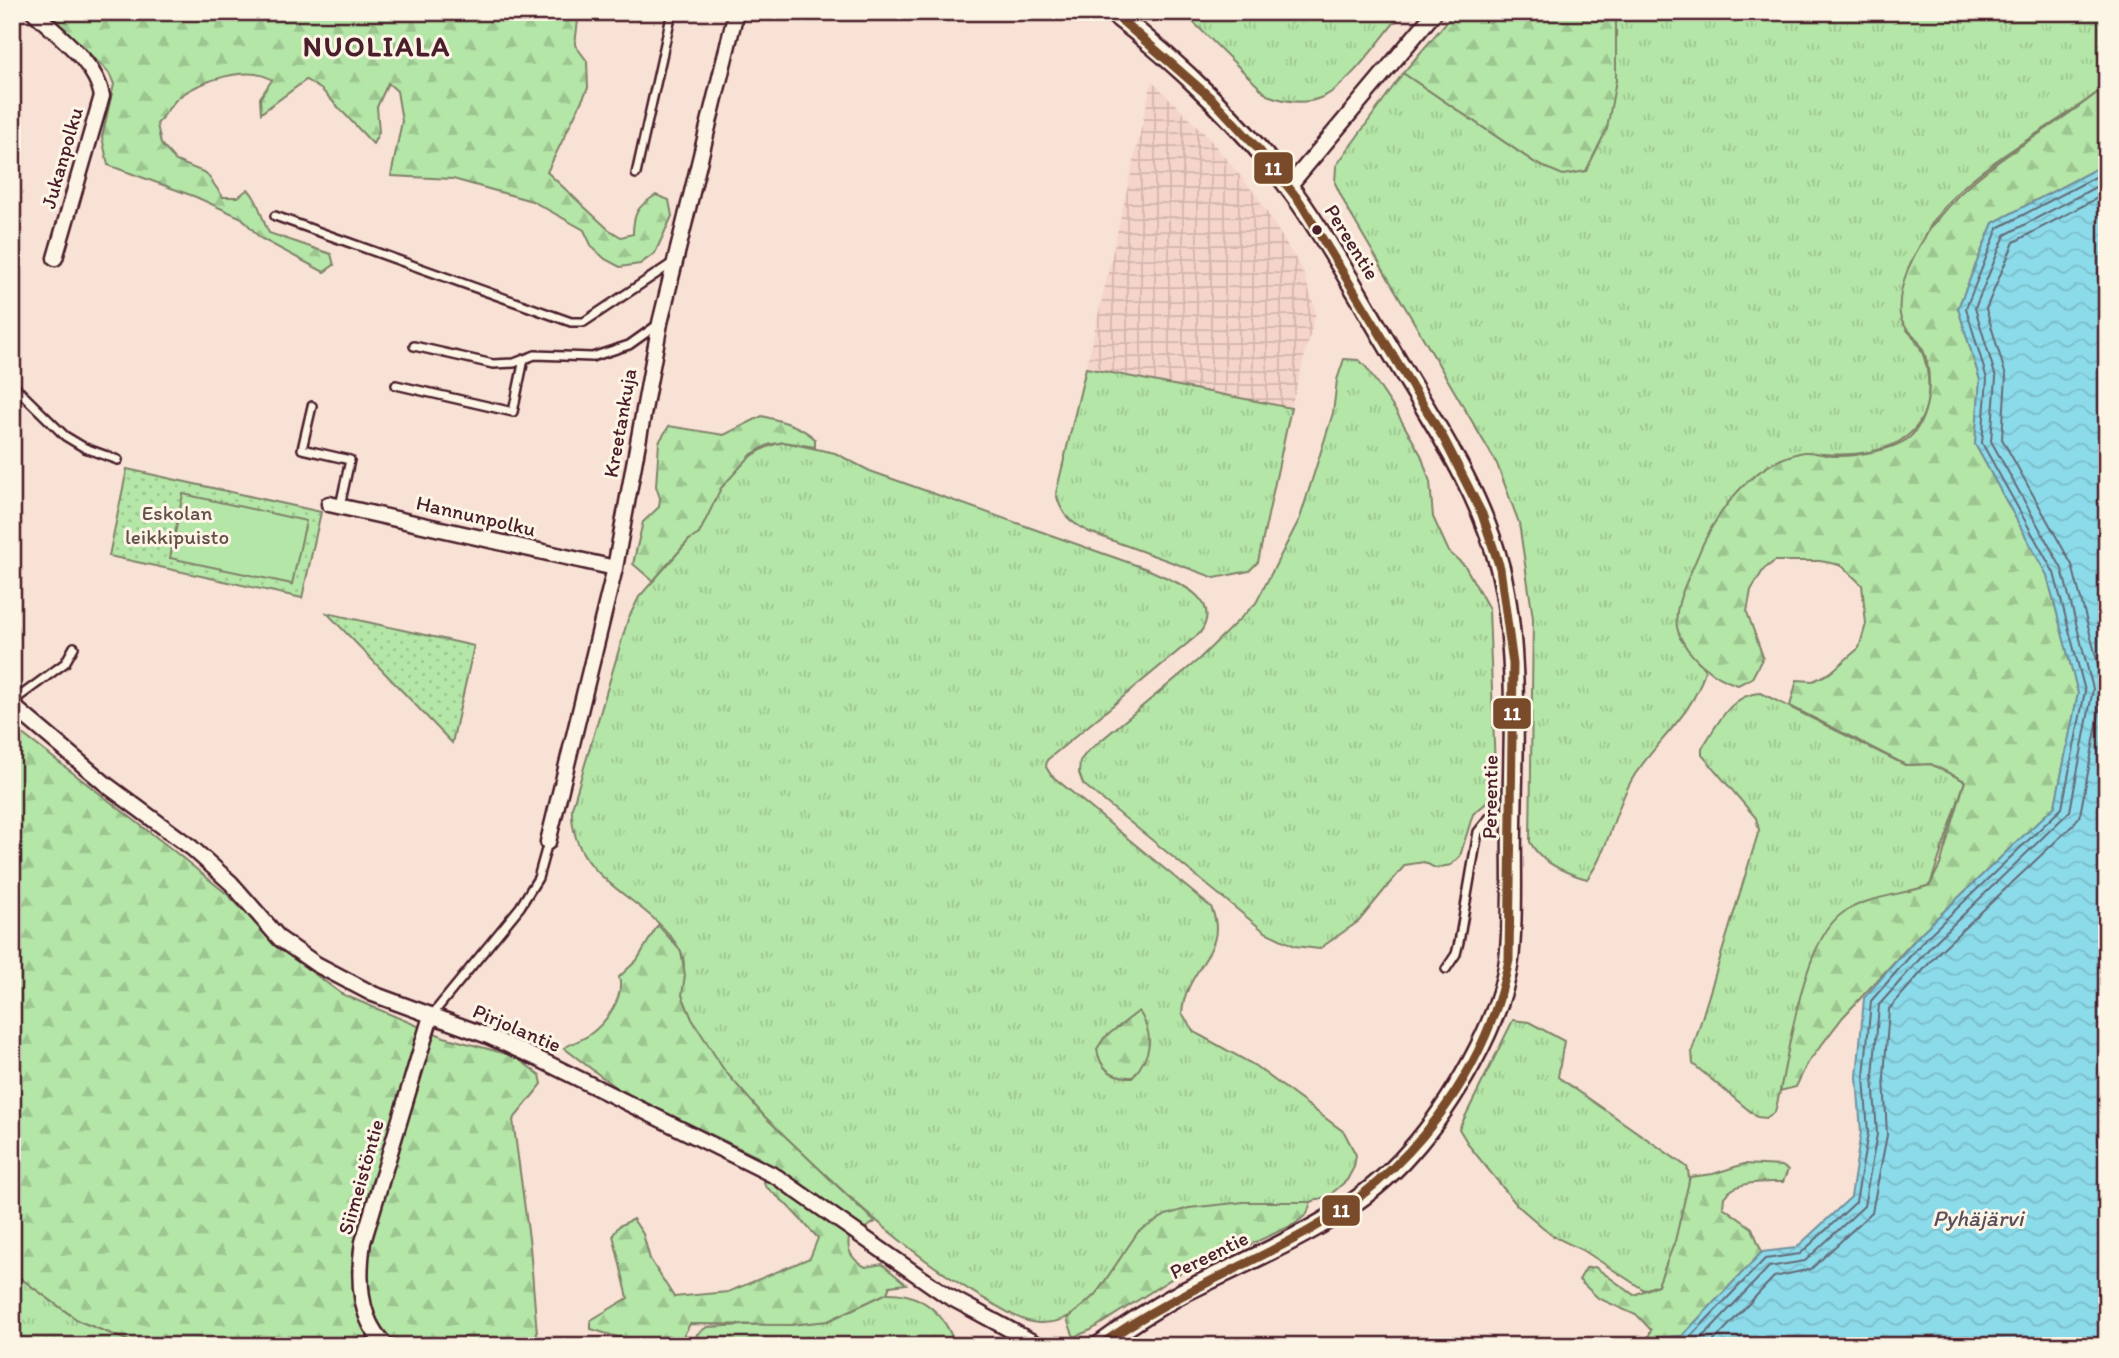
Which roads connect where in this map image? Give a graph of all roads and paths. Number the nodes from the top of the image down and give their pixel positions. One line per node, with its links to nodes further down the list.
1 (34, 12): 9 (street, Jukanpolku)
2 (672, 12): 6 (lane)
3 (736, 12): 10 (street, Kreetankuja)
4 (1112, 12): 7 (street, Pereentie)
5 (1435, 12): 7 (street)
6 (636, 174)
7 (1289, 186): 22 (street, Pereentie)
8 (275, 216): 10 (lane)
9 (55, 258)
10 (674, 261): 11 (street, Kreetankuja)
11 (660, 323): 13 (lane); 19 (street, Kreetankuja)
12 (414, 346): 13 (lane)
13 (524, 359): 15 (lane)
14 (12, 384): 17 (lane)
15 (396, 386)
16 (312, 406): 18 (lane)
17 (118, 460)
18 (334, 505): 19 (street, Hannunpolku)
19 (615, 568): 23 (street, Kreetankuja)
20 (74, 647): 21 (lane)
21 (12, 704): 25 (street, Pirjolantie)
22 (1512, 812): 24 (lane); 28 (street, Pereentie)
23 (548, 842): 25 (lane)
24 (1446, 969)
25 (430, 1016): 26 (street, Siimeistöntie); 27 (street, Pirjolantie)
26 (387, 1346)
27 (1040, 1346)
28 (1099, 1346)

